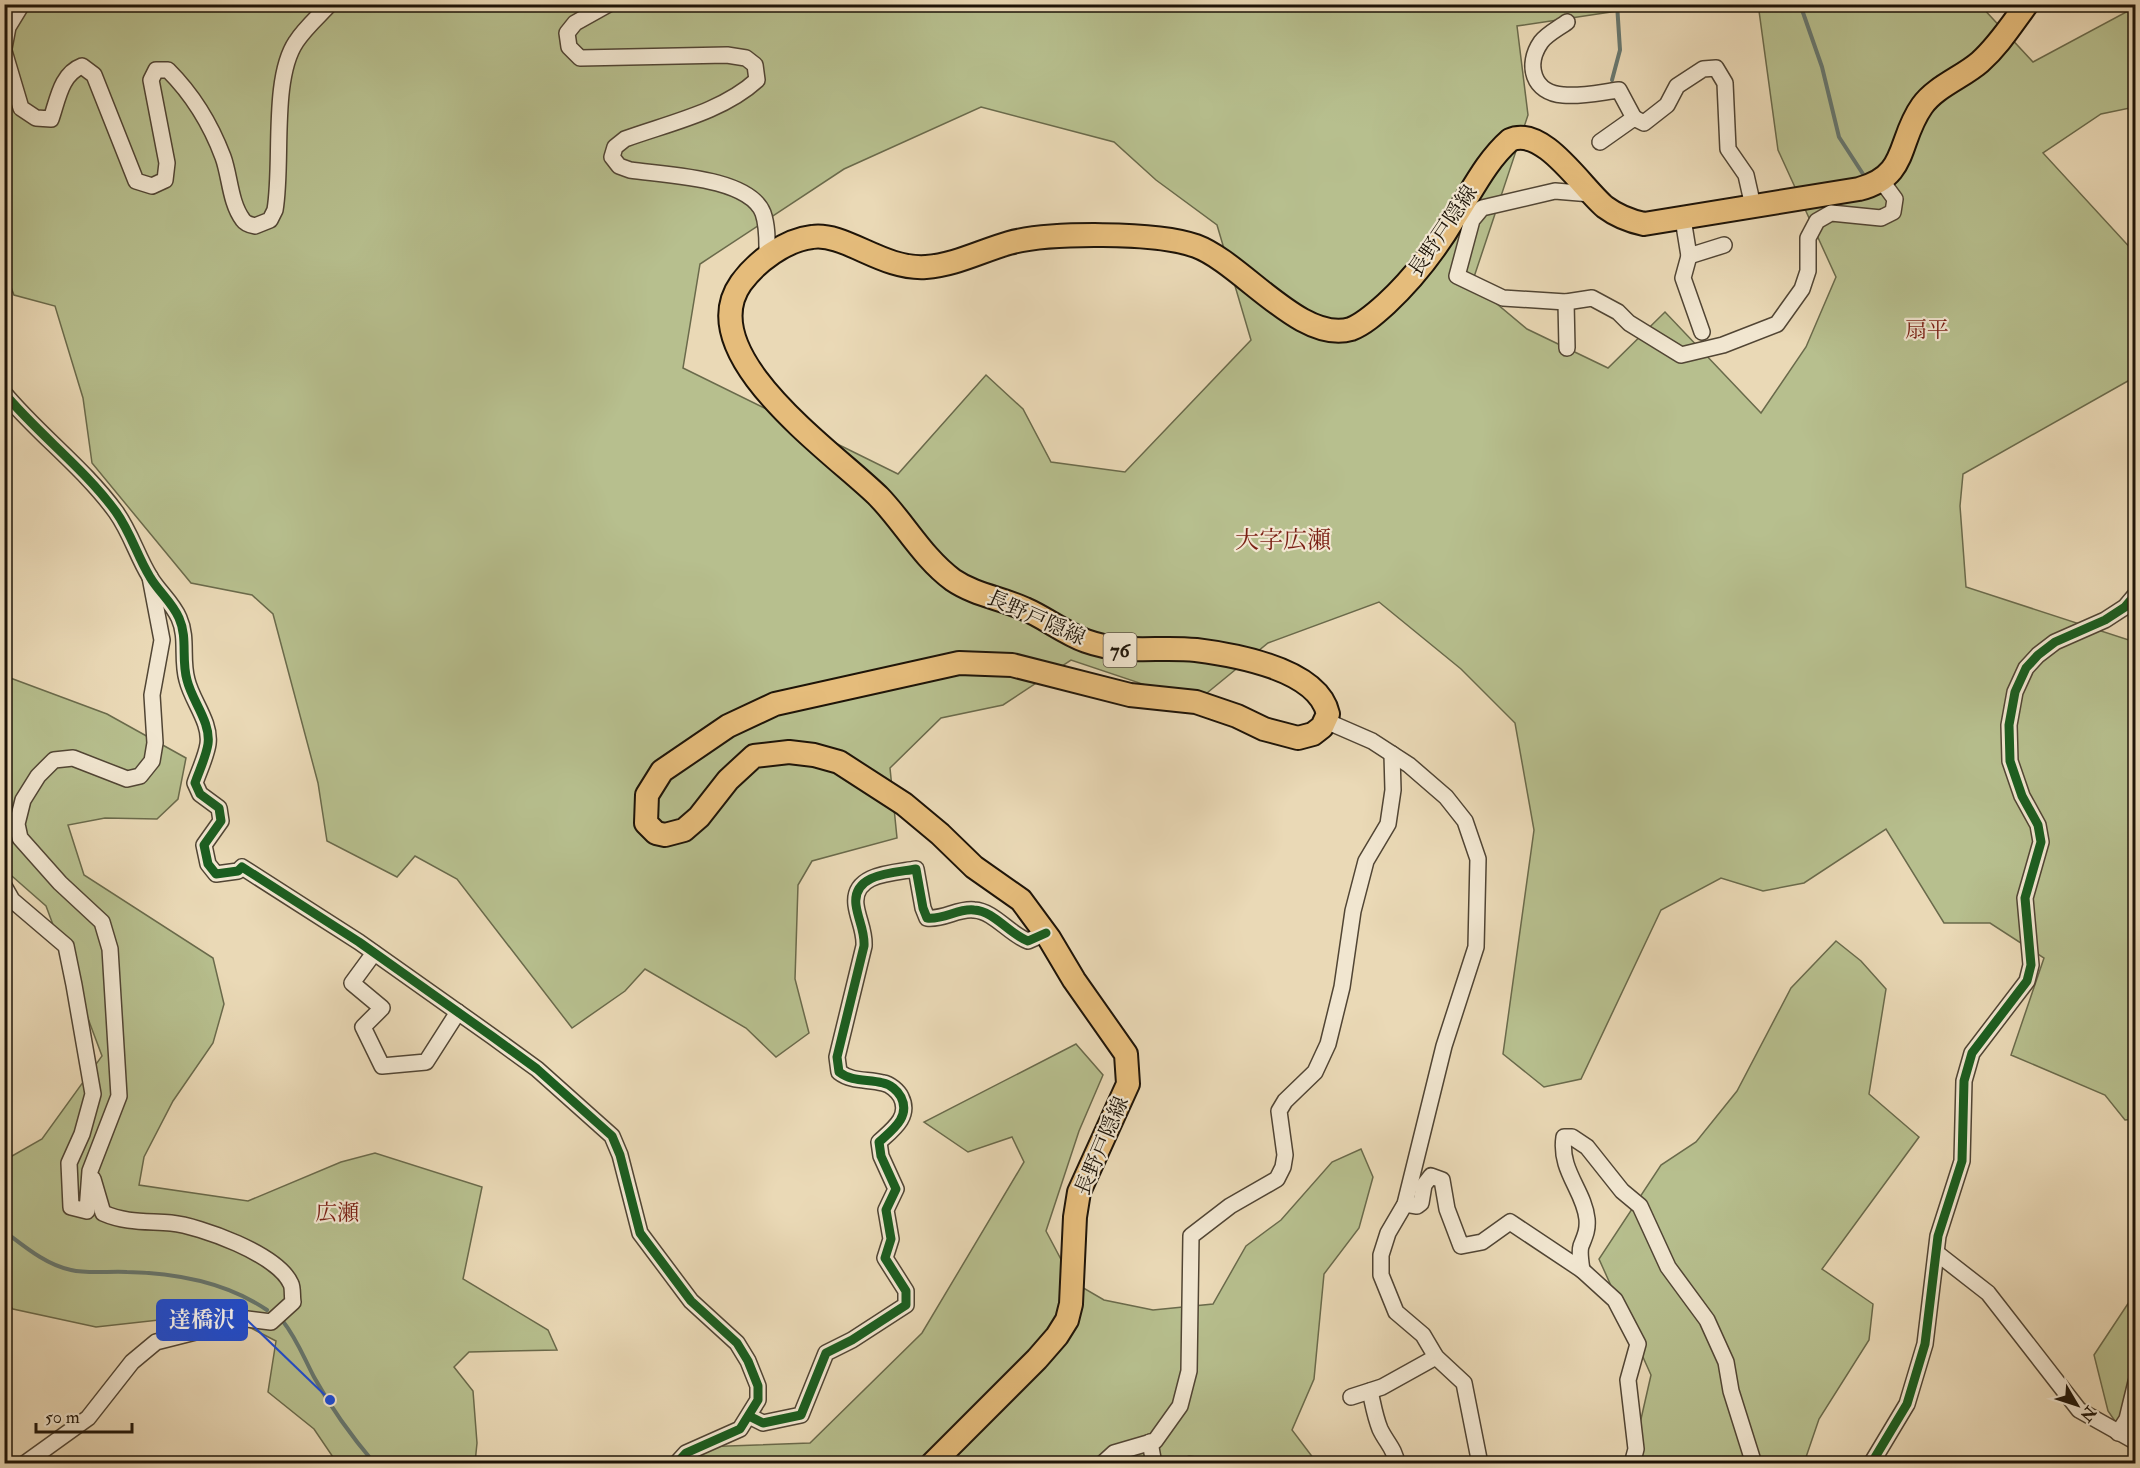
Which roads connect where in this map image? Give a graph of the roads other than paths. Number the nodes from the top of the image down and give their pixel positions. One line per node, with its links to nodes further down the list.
1 (22, 4): 6 (street)
2 (330, 4): 6 (street)
3 (609, 4): 15 (street)
4 (2027, 4): 9 (main road, 長野戸隠線 / 76)
5 (1567, 22): 7 (street)
6 (4, 49)
7 (1634, 118): 8 (street); 11 (street)
8 (1600, 142)
9 (1881, 180): 11 (main road, 長野戸隠線 / 76); 16 (street)
10 (1591, 194): 12 (main road, 長野戸隠線 / 76); 15 (main road, 長野戸隠線 / 76); 16 (street)
11 (1753, 206): 12 (main road, 長野戸隠線 / 76)
12 (1683, 219): 14 (street)
13 (1724, 245): 14 (street)
14 (1689, 256): 17 (street)
15 (767, 258): 22 (main road, 長野戸隠線 / 76)
16 (1566, 302): 18 (street)
17 (1701, 332)
18 (1567, 348)
19 (4, 393): 20 (street)
20 (150, 578): 26 (street); 28 (street)
21 (2136, 594): 30 (street)
22 (1326, 721): 23 (street); 25 (main road, 長野戸隠線 / 76)
23 (1392, 754): 29 (street); 38 (street)
24 (4, 886): 28 (street)
25 (1046, 933): 36 (street); 43 (main road, 長野戸隠線 / 76)
26 (374, 953): 27 (street); 27 (street)
27 (458, 1012): 36 (street)
28 (90, 1171): 41 (street)
29 (1405, 1204): 31 (street); 32 (street)
30 (1938, 1254): 37 (street); 49 (street)
31 (1582, 1270): 47 (street); 48 (street)
32 (1436, 1357): 34 (street); 46 (street)
33 (2136, 1382): 37 (street)
34 (1370, 1391): 35 (street); 40 (street)
35 (1351, 1397)
36 (749, 1416): 42 (street)
37 (2118, 1433): 39 (street)
38 (1150, 1442): 44 (street); 45 (street)
39 (2136, 1442)
40 (1398, 1459)
41 (24, 1464)
42 (675, 1464)
43 (932, 1464)
44 (1102, 1464)
45 (1154, 1464)
46 (1480, 1464)
47 (1632, 1464)
48 (1754, 1464)
49 (1871, 1464)

